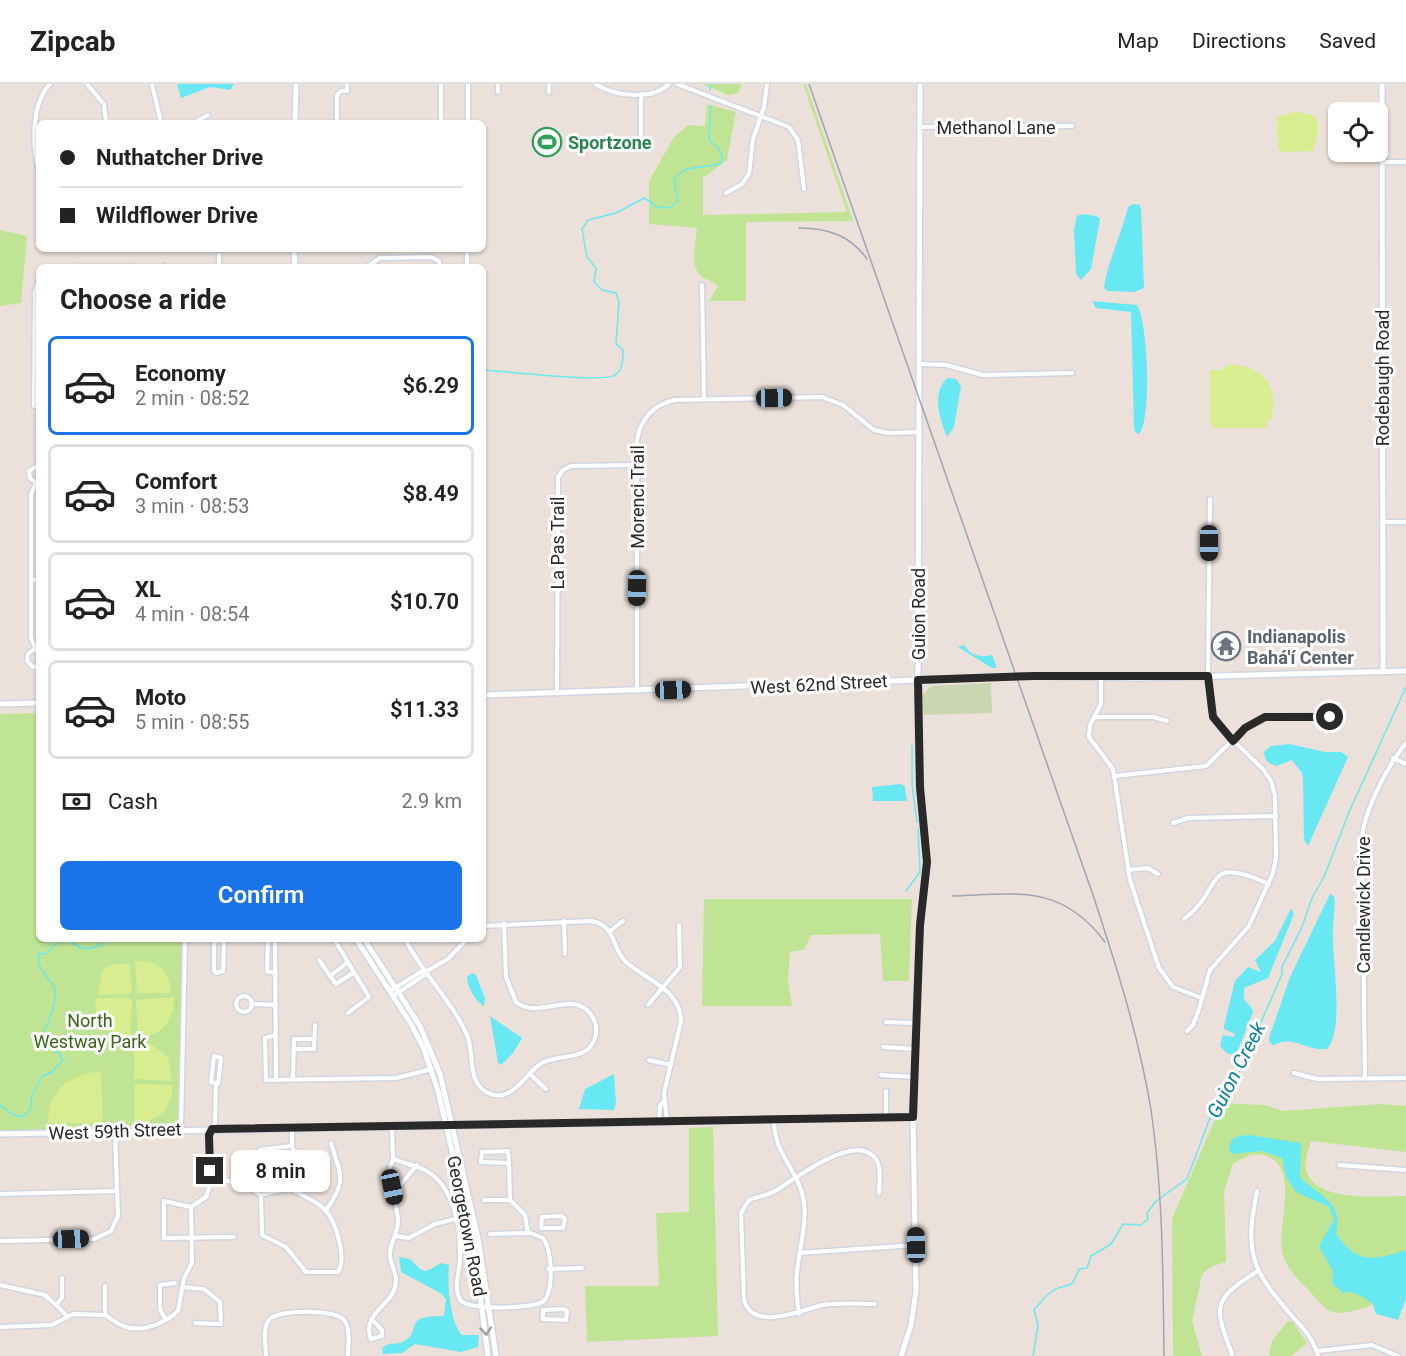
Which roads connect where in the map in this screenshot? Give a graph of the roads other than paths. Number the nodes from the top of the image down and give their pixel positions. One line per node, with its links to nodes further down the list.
1 (50, 84): 22 (street)
2 (87, 84): 23 (street)
3 (152, 84): 24 (street)
4 (296, 84): 26 (street)
5 (347, 84): 27 (street)
6 (441, 84): 28 (street)
7 (468, 84): 29 (street)
8 (498, 84): 16 (street)
9 (549, 84): 17 (street)
10 (595, 84): 18 (street)
11 (669, 84): 18 (street)
12 (677, 84): 21 (street)
13 (767, 84): 21 (street)
14 (920, 84): 31 (street, Guion Road)
15 (1382, 84): 19 (street, Rodebaugh Road)
16 (498, 92)
17 (549, 92)
18 (641, 93): 32 (street)
19 (1382, 102)
20 (208, 115): 25 (street)
21 (761, 115): 36 (street); 37 (street)
22 (37, 120)
23 (106, 120)
24 (160, 120)
25 (198, 120)
26 (295, 120)
27 (338, 120)
28 (441, 120)
29 (468, 120)
30 (1072, 126): 31 (street, Methanol Lane)
31 (920, 128): 45 (street, Guion Road)
32 (641, 136)
33 (1381, 162): 55 (street, Rodebaugh Road)
34 (1388, 162): 35 (street)
35 (1406, 162)
36 (804, 189)
37 (726, 193)
38 (219, 255): 39 (street)
39 (219, 264)
40 (370, 264): 41 (street)
41 (440, 264)
42 (702, 285): 48 (street)
43 (36, 290): 44 (street)
44 (36, 328)
45 (919, 364): 46 (street); 50 (street, Guion Road)
46 (1072, 373)
47 (36, 377): 49 (street)
48 (704, 399): 50 (street); 51 (street, Morenci Trail)
49 (36, 406)
50 (919, 432): 66 (street, Guion Road)
51 (637, 465): 67 (street, Morenci Trail); 68 (street, La Pas Trail)
52 (36, 466): 53 (street)
53 (35, 482): 58 (street)
54 (1209, 499): 64 (street)
55 (1383, 522): 56 (street); 63 (street, Rodebaugh Road)
56 (1406, 522)
57 (36, 579): 58 (street)
58 (31, 580): 59 (street)
59 (34, 649): 60 (street); 61 (street)
60 (36, 651)
61 (36, 665)
62 (1404, 671): 63 (street, West 62nd Street)
63 (1383, 672): 64 (street, West 62nd Street)
64 (1208, 676): 65 (street, West 62nd Street); 75 (street)
65 (1101, 677): 66 (street, West 62nd Street); 72 (street)
66 (918, 680): 67 (street, West 62nd Street); 118 (street, Guion Road)
67 (637, 691): 68 (street, West 62nd Street)
68 (557, 692): 69 (street, West 62nd Street)
69 (486, 695)
70 (36, 703): 71 (street)
71 (0, 704)
72 (1095, 717): 74 (street); 79 (street)
73 (1336, 720): 75 (street)
74 (1167, 721)
75 (1233, 741): 79 (street); 80 (street)
76 (1406, 743): 77 (street, Candlewick Drive)
77 (1394, 758): 78 (street); 134 (street, Candlewick Drive)
78 (1406, 764)
79 (1115, 776): 82 (street)
80 (1276, 816): 81 (street); 84 (street)
81 (1173, 823)
82 (1128, 870): 83 (street); 112 (street)
83 (1158, 874)
84 (1269, 884): 85 (street); 112 (street)
85 (1184, 919)
86 (564, 921): 88 (street); 91 (street); 102 (street)
87 (623, 921): 91 (street)
88 (504, 923): 90 (street); 131 (street)
89 (679, 925): 110 (street)
90 (486, 926)
91 (610, 931): 110 (street)
92 (184, 942): 150 (street)
93 (214, 942): 94 (street)
94 (222, 942)
95 (268, 942): 107 (street)
96 (275, 942): 107 (street)
97 (336, 942): 104 (street)
98 (358, 942): 111 (street, Georgetown Road)
99 (366, 942): 109 (street, Georgetown Road)
100 (407, 942): 105 (street)
101 (464, 942): 105 (street)
102 (565, 954)
103 (319, 960): 108 (street)
104 (347, 963): 106 (street); 108 (street)
105 (425, 972): 109 (street); 131 (street)
106 (353, 973): 108 (street); 116 (street)
107 (276, 974): 114 (street)
108 (330, 976)
109 (399, 989): 111 (street); 128 (street, Georgetown Road)
110 (663, 989): 115 (street); 127 (street)
111 (392, 994): 129 (street, Georgetown Road)
112 (1202, 998): 120 (street)
113 (251, 1004): 113 (street); 114 (street)
114 (276, 1005): 121 (street)
115 (648, 1005)
116 (348, 1013)
117 (886, 1022): 118 (street)
118 (916, 1023): 125 (street, Guion Road)
119 (315, 1025): 122 (street)
120 (1187, 1031)
121 (275, 1035): 136 (street); 136 (street)
122 (315, 1038): 124 (street); 124 (street)
123 (883, 1047): 125 (street)
124 (293, 1049): 137 (street)
125 (915, 1049): 133 (street, Guion Road)
126 (649, 1059): 127 (street)
127 (670, 1065): 141 (street)
128 (438, 1066): 129 (street); 148 (street, Georgetown Road)
129 (431, 1069): 137 (street); 148 (street, Georgetown Road)
130 (1294, 1073): 134 (street)
131 (530, 1074): 139 (street)
132 (881, 1076): 133 (street)
133 (914, 1077): 142 (street, Guion Road)
134 (1365, 1078): 135 (street)
135 (1406, 1078)
136 (276, 1080): 137 (street)
137 (293, 1080)
138 (216, 1084): 138 (street); 151 (street)
139 (546, 1089)
140 (886, 1091): 143 (street)
141 (664, 1101): 145 (street); 146 (street)
142 (913, 1117): 143 (street, West 59th Street); 184 (street, Guion Road)
143 (886, 1118): 144 (street, West 59th Street)
144 (774, 1120): 145 (street, West 59th Street); 163 (street)
145 (667, 1121): 146 (street, West 59th Street)
146 (659, 1122): 148 (street, West 59th Street)
147 (392, 1126): 148 (street, West 59th Street); 149 (street, West 59th Street); 157 (street)
148 (450, 1126): 197 (street, Georgetown Road)
149 (292, 1127): 151 (street, West 59th Street); 155 (street)
150 (181, 1129): 151 (street, West 59th Street); 152 (street, West 59th Street)
151 (212, 1129): 162 (street)
152 (116, 1132): 153 (street, West 59th Street); 166 (street)
153 (0, 1134)
154 (332, 1143): 174 (street)
155 (292, 1146): 156 (street); 165 (street)
156 (259, 1150)
157 (394, 1159): 160 (street); 164 (street)
158 (509, 1163): 158 (street); 172 (street)
159 (1339, 1165): 161 (street)
160 (417, 1166): 164 (street); 175 (street)
161 (1406, 1170)
162 (213, 1176): 170 (street); 173 (street)
163 (796, 1178): 168 (street); 185 (street); 199 (street)
164 (392, 1187): 180 (street)
165 (289, 1188): 170 (street); 174 (street)
166 (117, 1191): 169 (street); 183 (street)
167 (1257, 1191): 188 (street)
168 (879, 1193)
169 (0, 1194)
170 (261, 1195): 174 (street)
171 (484, 1200): 172 (street)
172 (510, 1200): 177 (street)
173 (191, 1207): 181 (street); 181 (street)
174 (326, 1210)
175 (455, 1219): 180 (street); 197 (street)
176 (541, 1228): 176 (street); 179 (street)
177 (528, 1233): 178 (street); 179 (street)
178 (490, 1234)
179 (538, 1234): 187 (street)
180 (395, 1236): 202 (street)
181 (192, 1237): 182 (street); 193 (street)
182 (234, 1237)
183 (0, 1241)
184 (916, 1245): 185 (street); 212 (street, Guion Road)
185 (800, 1253): 199 (street)
186 (582, 1268): 187 (street)
187 (548, 1269): 194 (street)
188 (1258, 1271): 206 (street); 207 (street)
189 (62, 1278): 196 (street)
190 (175, 1282): 203 (street)
191 (0, 1285): 196 (street)
192 (105, 1286): 200 (street)
193 (183, 1287): 203 (street); 204 (street)
194 (540, 1304): 197 (street); 198 (street)
195 (875, 1304): 199 (street)
196 (56, 1305): 201 (street)
197 (486, 1306): 210 (street, Georgetown Road, one-way to 210); 211 (street, Georgetown Road)
198 (543, 1310): 198 (street)
199 (799, 1314)
200 (105, 1315): 201 (street); 203 (street)
201 (67, 1316): 205 (street)
202 (371, 1319): 202 (street)
203 (166, 1320)
204 (195, 1323)
205 (0, 1327)
206 (1232, 1354)
207 (1317, 1354): 213 (street)
208 (266, 1356): 209 (street)
209 (348, 1356)
210 (488, 1356)
211 (496, 1356)
212 (901, 1356)
213 (1398, 1356)

